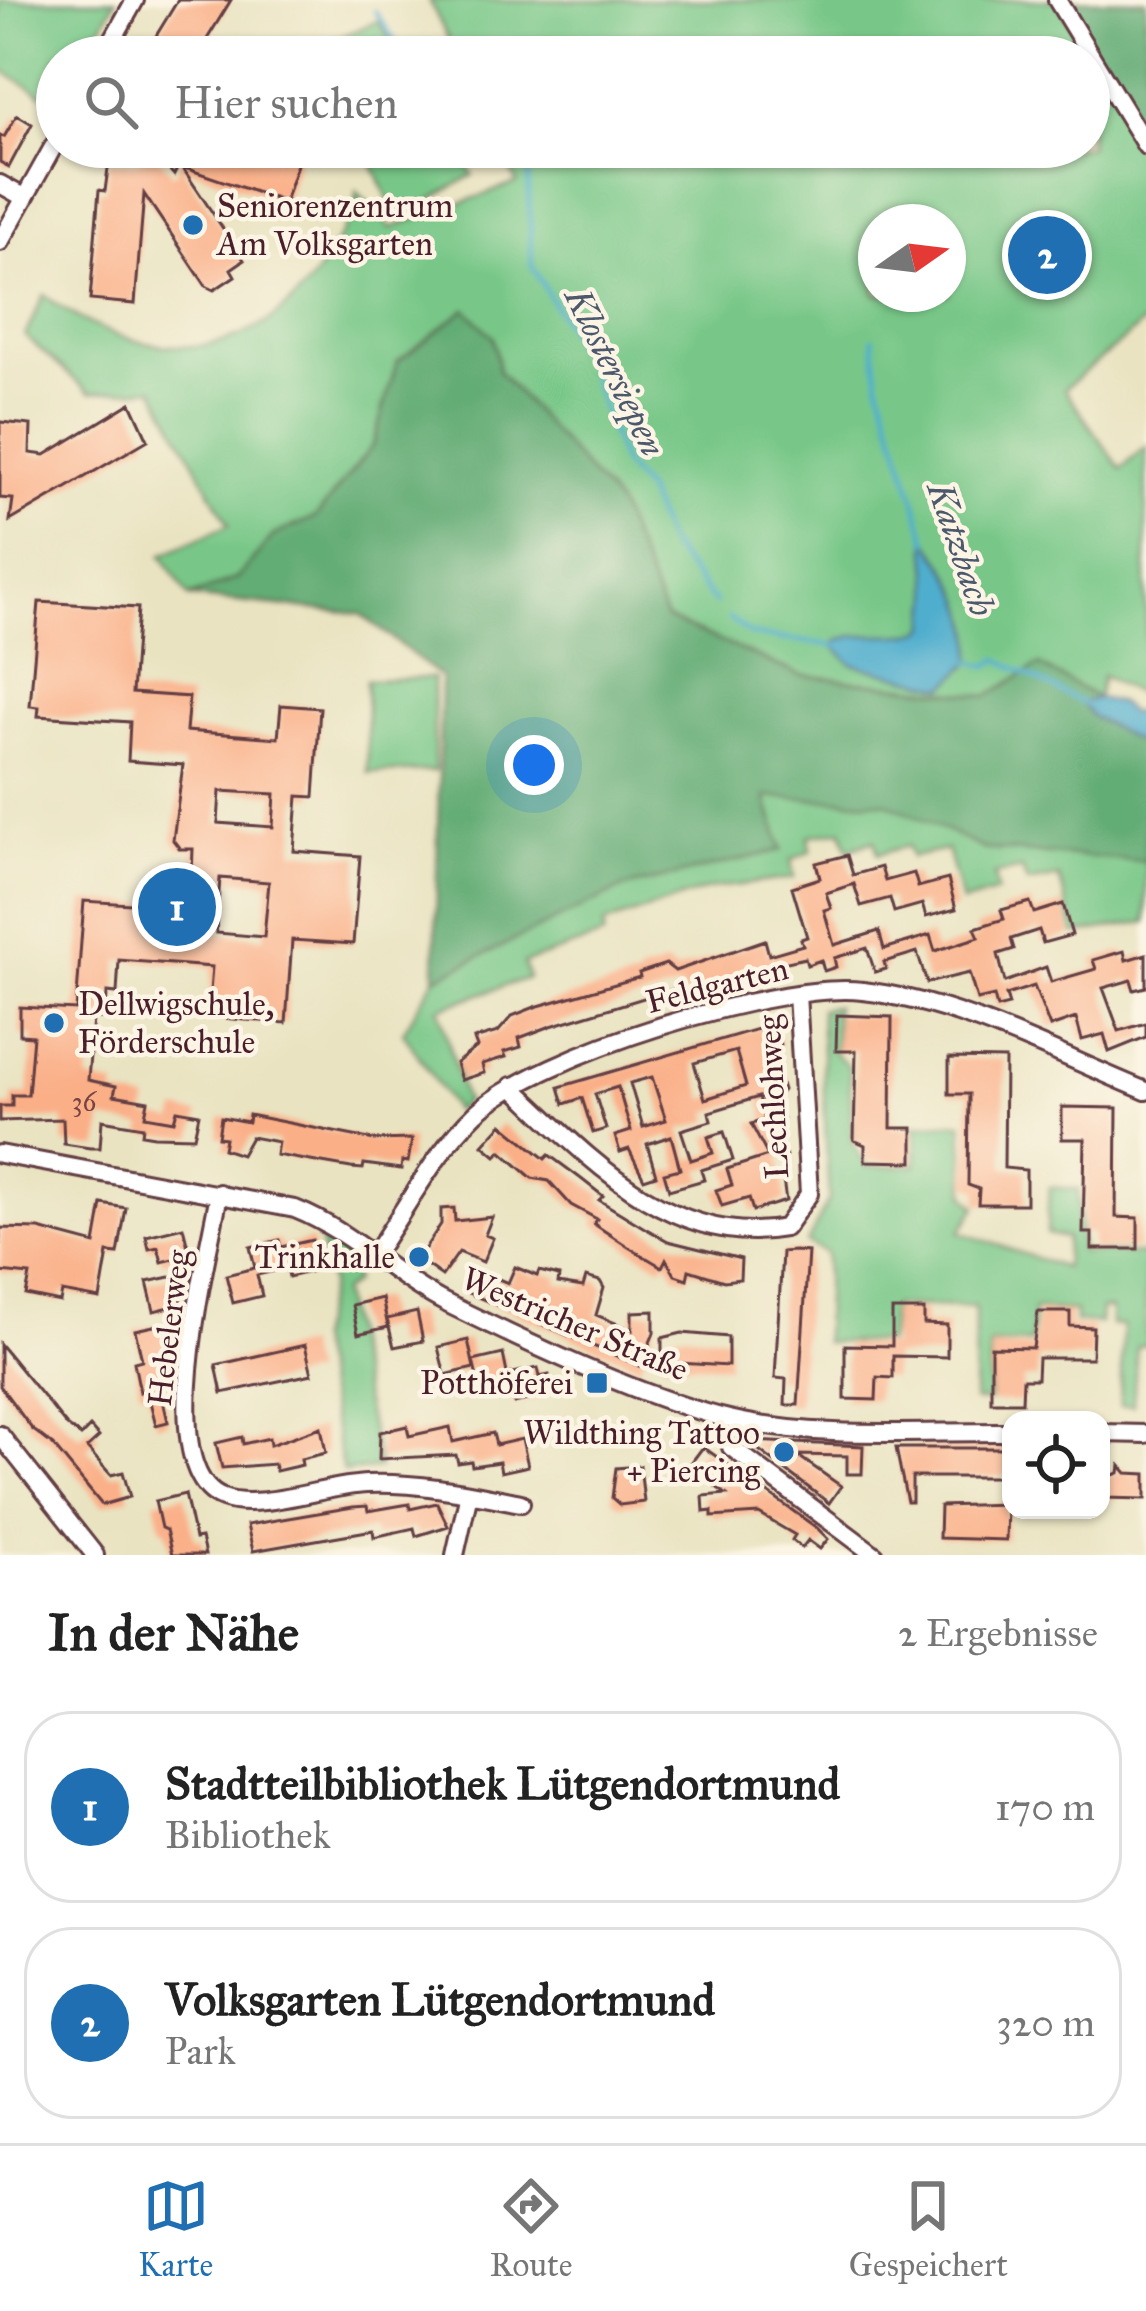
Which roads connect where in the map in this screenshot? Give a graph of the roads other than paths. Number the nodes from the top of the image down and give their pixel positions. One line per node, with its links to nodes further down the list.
1 (135, 0): 3 (street)
2 (1057, 0): 4 (street)
3 (115, 36)
4 (1079, 36)
5 (1110, 87): 6 (street)
6 (1146, 146)
7 (42, 168): 9 (street)
8 (0, 184): 9 (street)
9 (25, 198): 10 (street)
10 (0, 242)
11 (797, 994): 12 (street, Feldgarten); 12 (street, Lechlohweg); 13 (street, Feldgarten)
12 (512, 1086): 16 (street, Feldgarten)
13 (1146, 1090)
14 (0, 1154): 15 (street, Westricher Straße)
15 (219, 1193): 16 (street, Westricher Straße); 22 (street, Hebelerweg)
16 (375, 1253): 17 (street, Westricher Straße)
17 (1002, 1432)
18 (1110, 1433): 19 (street)
19 (1146, 1434)
20 (0, 1436): 24 (street)
21 (731, 1447): 26 (street)
22 (469, 1493): 23 (street, Hebelerweg); 25 (street)
23 (521, 1503)
24 (95, 1555)
25 (455, 1555)
26 (875, 1555)

